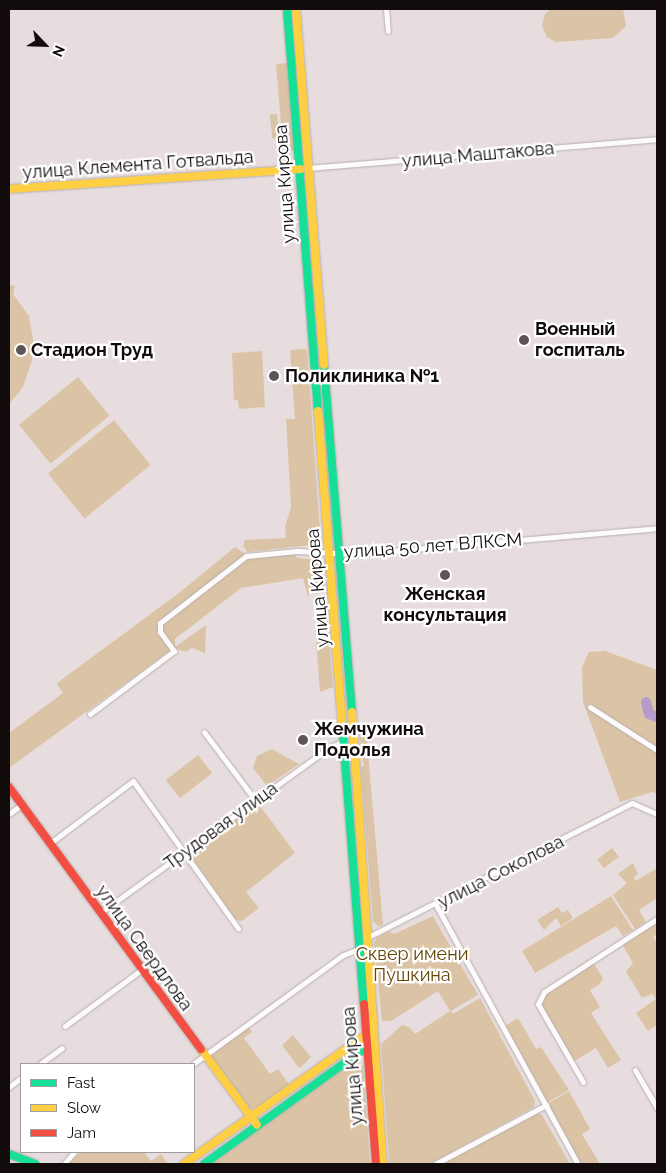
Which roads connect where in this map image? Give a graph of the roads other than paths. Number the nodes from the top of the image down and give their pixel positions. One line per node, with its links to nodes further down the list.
1 (287, 9): 7 (main road, улица Кирова)
2 (296, 9): 6 (main road, улица Кирова)
3 (386, 9): 4 (street)
4 (388, 31)
5 (657, 139): 6 (street, улица Маштакова)
6 (308, 168): 7 (street, улица Маштакова); 11 (main road, улица Кирова)
7 (300, 169): 8 (main road, улица Клемента Готвальда); 10 (main road, улица Кирова)
8 (9, 189)
9 (657, 528): 11 (street, улица 50 лет ВЛКСМ)
10 (330, 553): 11 (street, улица 50 лет ВЛКСМ); 13 (street, улица 50 лет ВЛКСМ); 15 (main road, улица Кирова)
11 (339, 553): 14 (main road, улица Кирова)
12 (590, 707): 18 (street)
13 (90, 714)
14 (353, 725): 15 (main road); 25 (main road, улица Кирова)
15 (343, 726): 17 (main road, улица Кирова)
16 (204, 732): 20 (street)
17 (344, 741): 20 (street, Трудовая улица); 24 (main road, улица Кирова)
18 (657, 750)
19 (9, 787): 21 (main road, улица Свердлова)
20 (256, 801): 27 (street, Трудовая улица)
21 (21, 805): 22 (street); 26 (main road, улица Свердлова)
22 (9, 814)
23 (657, 814): 28 (street, улица Соколова)
24 (350, 817): 25 (main road); 33 (main road, улица Кирова)
25 (359, 818): 32 (main road, улица Кирова)
26 (49, 844): 27 (street); 29 (main road, улица Свердлова)
27 (184, 852): 29 (street, Трудовая улица); 31 (street)
28 (436, 905): 32 (street, улица Соколова); 49 (street)
29 (99, 913): 35 (main road, улица Свердлова)
30 (657, 920): 47 (street)
31 (238, 928)
32 (368, 937): 33 (main road); 37 (main road, улица Кирова)
33 (358, 940): 34 (main road, улица Кирова)
34 (359, 950): 38 (main road, улица Кирова); 42 (street)
35 (141, 970): 36 (street); 42 (main road, улица Свердлова)
36 (66, 1026)
37 (374, 1030): 38 (main road); 39 (main road, улица Кирова); 40 (main road)
38 (365, 1034): 40 (main road, улица Кирова); 51 (main road)
39 (375, 1040): 40 (main road); 60 (main road, улица Кирова)
40 (366, 1047): 52 (main road); 59 (main road, улица Кирова)
41 (62, 1048): 43 (street)
42 (205, 1056): 44 (street); 51 (main road, улица Свердлова)
43 (41, 1063)
44 (194, 1063)
45 (635, 1070): 50 (street)
46 (20, 1079): 48 (street)
47 (583, 1082)
48 (9, 1087)
49 (546, 1105): 61 (street); 62 (street)
50 (657, 1108)
51 (250, 1116): 52 (main road, улица Свердлова); 57 (main road)
52 (257, 1125): 58 (main road)
53 (73, 1153): 56 (street)
54 (9, 1154): 55 (main road)
55 (35, 1164)
56 (64, 1164)
57 (184, 1164)
58 (204, 1164)
59 (376, 1164)
60 (383, 1164)
61 (435, 1164)
62 (578, 1164)

